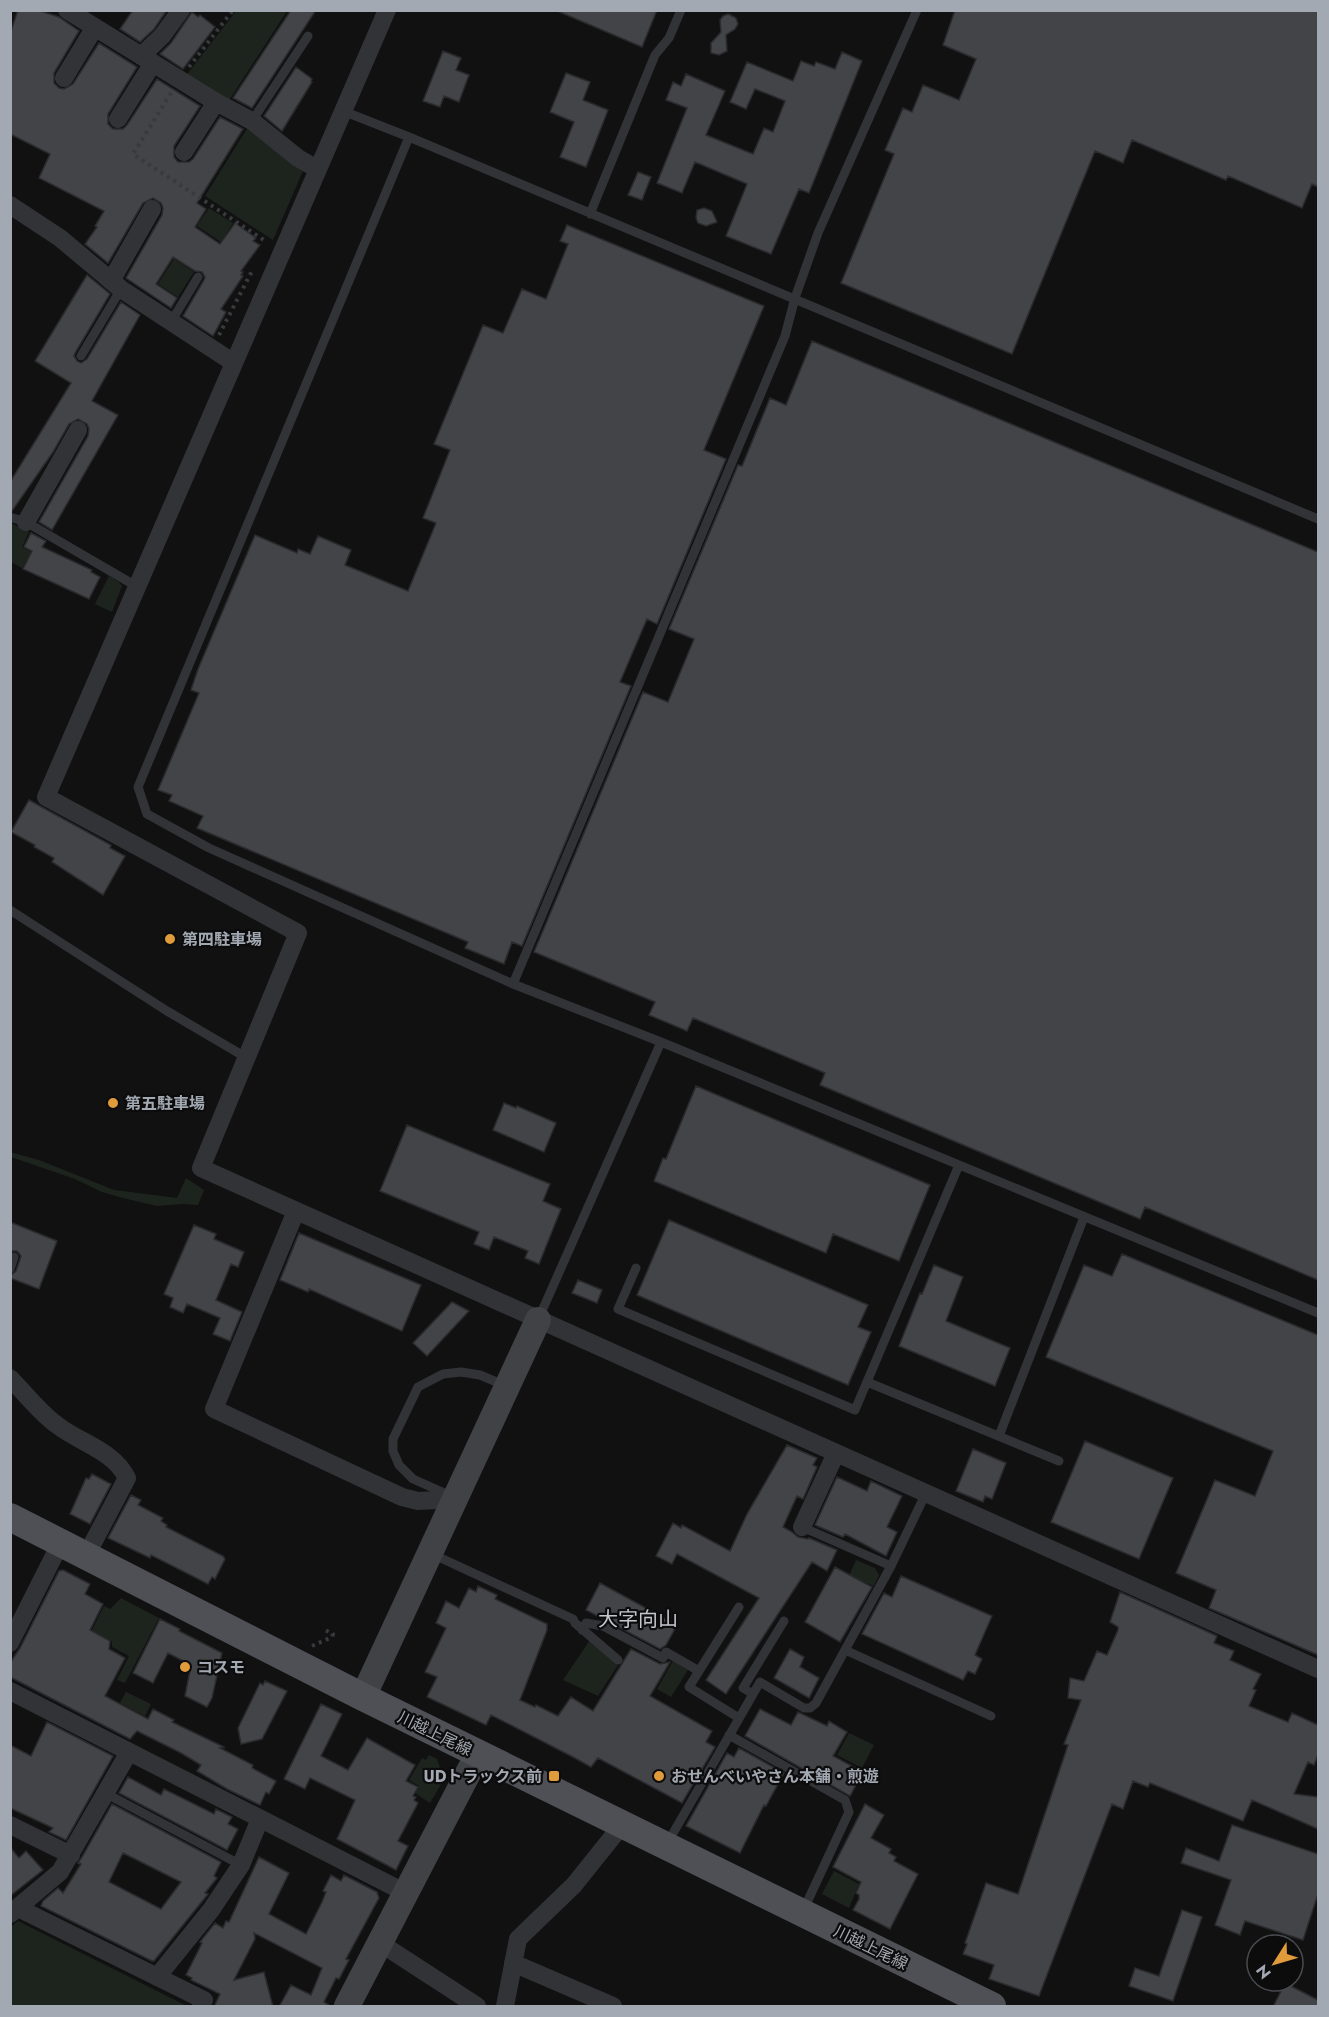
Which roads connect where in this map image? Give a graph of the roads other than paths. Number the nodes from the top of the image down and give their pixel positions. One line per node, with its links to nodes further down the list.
1 (67, 10): 6 (street)
2 (181, 10): 8 (street)
3 (387, 10): 11 (street)
4 (681, 10): 19 (lane)
5 (916, 10): 22 (lane)
6 (95, 27): 8 (street); 9 (street)
7 (308, 36): 13 (lane)
8 (147, 60): 10 (street); 12 (street)
9 (64, 78)
10 (216, 102): 13 (street); 15 (street)
11 (343, 111): 14 (lane); 16 (street)
12 (118, 118)
13 (252, 121): 16 (street)
14 (409, 137): 19 (lane); 31 (lane)
15 (184, 152)
16 (318, 169): 25 (street)
17 (10, 205): 21 (street)
18 (152, 209): 21 (street)
19 (590, 214): 22 (lane)
20 (198, 277): 23 (lane)
21 (116, 285): 23 (street); 24 (lane)
22 (795, 298): 27 (lane); 31 (lane)
23 (171, 322): 25 (street)
24 (81, 356)
25 (234, 363): 29 (street)
26 (78, 430): 28 (street)
27 (1318, 519)
28 (18, 520): 29 (lane)
29 (136, 586): 33 (street)
30 (10, 910): 33 (lane)
31 (513, 984): 32 (lane)
32 (661, 1042): 34 (lane); 41 (lane)
33 (247, 1058): 35 (street)
34 (959, 1165): 36 (lane); 43 (lane)
35 (296, 1211): 41 (street); 49 (street)
36 (1084, 1217): 40 (lane); 45 (lane)
37 (14, 1257): 39 (lane)
38 (636, 1268): 43 (lane)
39 (10, 1269)
40 (1318, 1313)
41 (538, 1320): 44 (street); 46 (street)
42 (10, 1377): 54 (street)
43 (867, 1382): 45 (lane)
44 (507, 1386): 49 (street); 49 (lane)
45 (999, 1436): 47 (lane)
46 (836, 1453): 48 (street); 51 (street)
47 (1059, 1461)
48 (926, 1493): 55 (lane); 62 (street)
49 (456, 1499): 53 (street)
50 (10, 1517): 52 (main road, 川越上尾線)
51 (802, 1527): 55 (lane)
52 (60, 1544): 54 (main road, 川越上尾線); 59 (street)
53 (431, 1554): 58 (lane); 66 (street)
54 (86, 1556): 66 (main road, 川越上尾線)
55 (891, 1566): 60 (lane)
56 (739, 1607): 63 (lane)
57 (784, 1621): 65 (lane)
58 (582, 1630): 61 (lane); 63 (lane)
59 (10, 1643)
60 (845, 1650): 65 (lane); 67 (lane)
61 (618, 1660)
62 (1318, 1669)
63 (699, 1671): 68 (lane)
64 (10, 1691): 70 (street)
65 (753, 1694): 68 (lane)
66 (363, 1697): 71 (main road, 川越上尾線)
67 (991, 1716)
68 (739, 1718): 69 (lane)
69 (729, 1735): 76 (lane); 81 (lane)
70 (129, 1752): 72 (street); 73 (street)
71 (478, 1754): 74 (main road, 川越上尾線); 79 (street)
72 (105, 1793): 77 (street); 78 (lane)
73 (260, 1819): 78 (street); 79 (street)
74 (622, 1825): 76 (main road, 川越上尾線); 83 (street)
75 (10, 1826): 77 (street)
76 (665, 1846): 81 (main road, 川越上尾線)
77 (71, 1855): 80 (street)
78 (241, 1865): 84 (street)
79 (406, 1893): 82 (street)
80 (14, 1911): 84 (street)
81 (802, 1913): 85 (main road, 川越上尾線)
82 (380, 1943): 87 (street); 88 (street)
83 (513, 1963): 89 (street); 90 (street)
84 (157, 1977): 86 (street)
85 (991, 2006)
86 (201, 2007)
87 (347, 2007)
88 (477, 2007)
89 (505, 2007)
90 (613, 2007)

